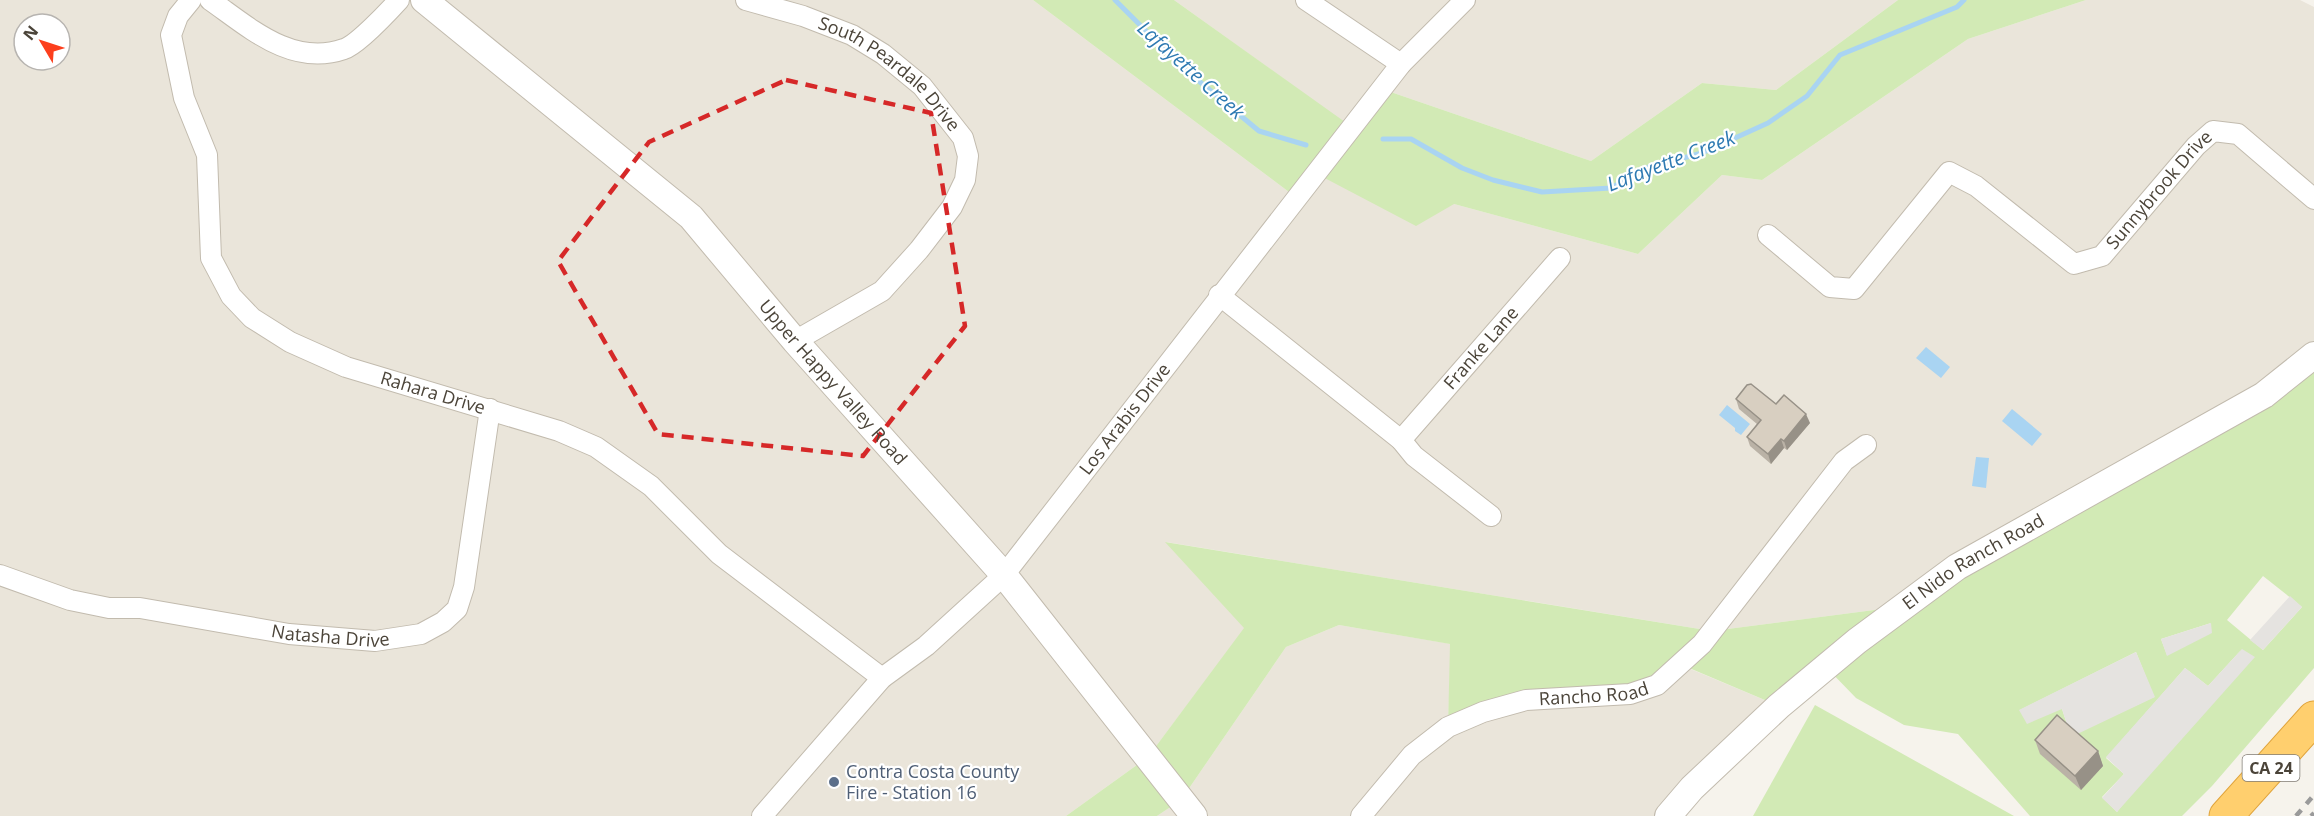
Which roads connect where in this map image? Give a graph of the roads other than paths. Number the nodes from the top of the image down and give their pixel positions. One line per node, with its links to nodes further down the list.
1 (191, 0): 15 (street, Rahara Drive)
2 (210, 0): 3 (street)
3 (399, 0)
4 (424, 0): 13 (street, Upper Happy Valley Road)
5 (746, 0): 13 (street, South Peardale Drive)
6 (1306, 0): 8 (street)
7 (1465, 0): 8 (street, Los Arabis Drive)
8 (1401, 64): 12 (street, Los Arabis Drive)
9 (2314, 199): 10 (street, Sunnybrook Drive)
10 (1768, 235)
11 (1560, 258): 16 (street, Franke Lane)
12 (1219, 295): 16 (street); 19 (street, Los Arabis Drive)
13 (795, 341): 19 (street, Upper Happy Valley Road)
14 (2314, 355): 26 (street, El Nido Ranch Road)
15 (490, 409): 20 (street, Natasha Drive); 21 (street, Rahara Drive)
16 (1401, 440): 18 (street)
17 (1866, 445): 25 (street, Rancho Road)
18 (1491, 516)
19 (1004, 574): 21 (street, Los Arabis Drive); 24 (street, Upper Happy Valley Road)
20 (0, 575)
21 (882, 678): 23 (street, Los Arabis Drive)
22 (2314, 718): 27 (highway, CA 24)
23 (762, 816)
24 (1194, 816)
25 (1361, 816)
26 (1668, 816)
27 (2226, 816)

